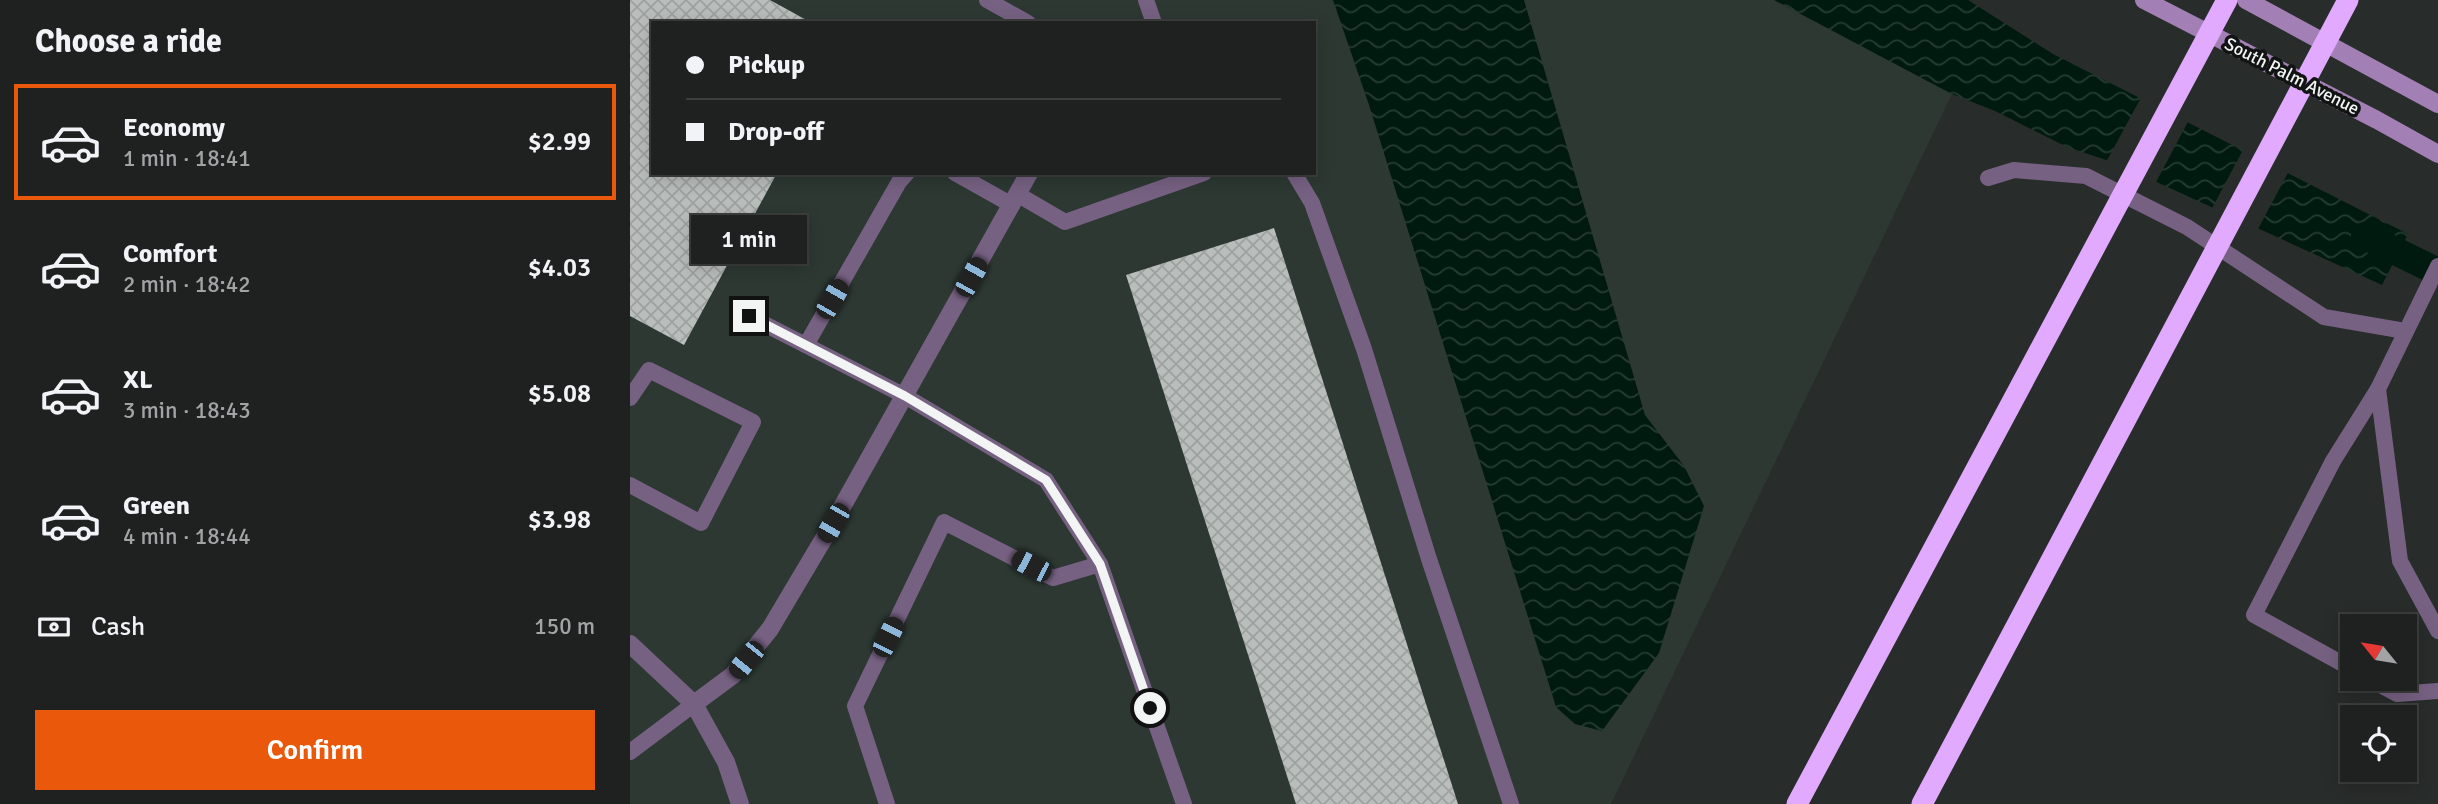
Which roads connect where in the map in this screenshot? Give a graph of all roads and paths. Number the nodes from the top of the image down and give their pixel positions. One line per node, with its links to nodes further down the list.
1 (987, 0): 7 (lane)
2 (1146, 0): 8 (lane)
3 (2144, 0): 10 (main road, South Palm Avenue)
4 (2227, 0): 40 (highway)
5 (2245, 0): 9 (main road)
6 (2348, 0): 41 (highway)
7 (1024, 21)
8 (1153, 21)
9 (2438, 104)
10 (2438, 155)
11 (905, 175): 21 (lane)
12 (959, 175): 17 (lane)
13 (1028, 175): 17 (street)
14 (1198, 175): 17 (lane)
15 (1295, 175): 39 (lane)
16 (1988, 178): 20 (lane)
17 (1014, 200): 23 (street)
18 (2438, 266): 20 (lane)
19 (749, 316): 21 (lane)
20 (2405, 331): 22 (lane)
21 (806, 345): 23 (lane)
22 (2378, 389): 28 (lane); 31 (lane)
23 (905, 396): 26 (lane); 34 (street)
24 (630, 398): 25 (lane)
25 (630, 485)
26 (1100, 564): 37 (lane); 38 (lane)
27 (2438, 595): 28 (lane)
28 (2422, 601): 29 (lane)
29 (2438, 631)
30 (630, 644): 34 (street)
31 (2340, 662)
32 (2392, 691): 33 (lane)
33 (2438, 691)
34 (694, 704): 35 (lane); 36 (street)
35 (630, 751)
36 (740, 804)
37 (887, 804)
38 (1184, 804)
39 (1511, 804)
40 (1797, 804)
41 (1922, 804)

